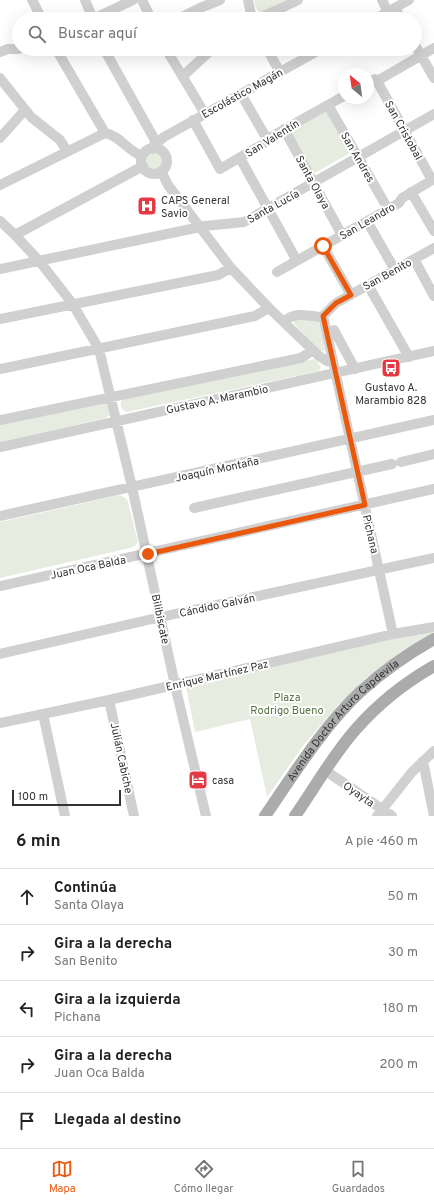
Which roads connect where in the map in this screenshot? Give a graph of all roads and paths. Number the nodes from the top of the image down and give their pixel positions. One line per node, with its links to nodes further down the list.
1 (32, 0): 11 (street)
2 (85, 0): 12 (street)
3 (133, 0): 13 (street)
4 (142, 0): 14 (street)
5 (220, 0): 15 (street)
6 (248, 0): 16 (street)
7 (298, 0): 17 (street)
8 (382, 0): 10 (street)
9 (409, 0): 10 (street)
10 (391, 10): 18 (street)
11 (38, 12)
12 (90, 12)
13 (108, 12)
14 (148, 12)
15 (192, 12)
16 (251, 12)
17 (273, 12)
18 (387, 12)
19 (434, 48): 22 (street)
20 (12, 49): 21 (street)
21 (0, 52)
22 (422, 55)
23 (60, 56): 45 (street)
24 (108, 56): 48 (street)
25 (170, 56): 31 (street)
26 (204, 56): 31 (street)
27 (271, 56): 30 (street)
28 (309, 56): 30 (street, Escolástico Magán)
29 (421, 56): 33 (street); 34 (street)
30 (280, 72): 36 (street, Escolástico Magán)
31 (183, 76): 40 (street)
32 (0, 78): 39 (street)
33 (434, 78)
34 (374, 81)
35 (374, 85): 44 (street, San Cristobal)
36 (241, 94): 40 (street, Escolástico Magán); 47 (street)
37 (338, 99): 38 (street, San Valentín)
38 (328, 105): 43 (street, San Valentín); 50 (street, San Andres)
39 (25, 110): 46 (street); 49 (street)
40 (205, 114): 42 (street, Escolástico Magán)
41 (434, 114): 44 (street, Santa Lucía)
42 (194, 120): 48 (street, Escolástico Magán); 51 (street, San Valentín)
43 (284, 130): 47 (street, San Valentín); 55 (street, Santa Olaya)
44 (404, 130): 50 (street, Santa Lucía); 54 (street, San Cristobal)
45 (105, 133): 49 (street); 52 (street)
46 (0, 138)
47 (267, 139): 51 (street, San Valentín)
48 (157, 143): 52 (street, Escolástico Magán); 53 (street)
49 (67, 152): 56 (street)
50 (358, 157): 55 (street, Santa Lucía); 58 (street, San Andres)
51 (240, 158): 59 (street)
52 (142, 161): 53 (street); 64 (street, Escolástico Magán)
53 (161, 171): 62 (street)
54 (433, 179): 57 (street, San Leandro)
55 (314, 183): 59 (street, Santa Lucía); 65 (street, Santa Olaya)
56 (0, 185)
57 (411, 192): 58 (street, San Leandro); 63 (street)
58 (388, 209): 61 (street, San Leandro)
59 (268, 210): 62 (street, Santa Lucía); 69 (street)
60 (0, 221): 64 (street, Bilibiscate)
61 (367, 221): 65 (street, San Leandro); 73 (street)
62 (200, 228): 70 (street, Santa Lucía); 71 (street)
63 (434, 231)
64 (15, 235): 70 (street, Bilibiscate)
65 (342, 235): 66 (street, San Leandro)
66 (323, 246): 69 (street, San Leandro); 76 (street)
67 (434, 248): 68 (street, San Benito)
68 (414, 259): 73 (street, San Benito); 77 (street)
69 (297, 261): 74 (street, San Leandro)
70 (40, 262): 72 (street, Santa Lucía); 78 (street, Bilibiscate)
71 (231, 268): 78 (street); 79 (street)
72 (0, 269)
73 (395, 270): 75 (street, San Benito)
74 (277, 272)
75 (368, 285): 76 (street, San Benito); 87 (street)
76 (351, 295): 80 (street, San Benito)
77 (434, 296)
78 (72, 303): 81 (street); 84 (street, Bilibiscate)
79 (269, 308): 82 (street); 84 (street)
80 (323, 316): 82 (street); 88 (street, Pichana)
81 (0, 319)
82 (284, 322): 85 (street)
83 (334, 330): 90 (street)
84 (99, 349): 89 (street); 92 (street, Bilibiscate)
85 (313, 350): 88 (street); 92 (street)
86 (434, 351): 87 (street, Gustavo A. Marambio)
87 (409, 357): 90 (street, Gustavo A. Marambio)
88 (332, 362): 91 (street, Pichana)
89 (0, 369)
90 (355, 369): 91 (street, Gustavo A. Marambio)
91 (335, 373): 95 (street, Gustavo A. Marambio); 96 (street, Pichana)
92 (111, 397): 93 (street); 95 (street, Bilibiscate)
93 (0, 420)
94 (434, 420): 96 (street, Joaquín Montaña)
95 (116, 421): 97 (street, Gustavo A. Marambio); 100 (street, Bilibiscate)
96 (350, 439): 99 (street, Pichana); 100 (street, Joaquín Montaña)
97 (0, 448)
98 (434, 454): 99 (street)
99 (358, 472): 102 (street, Pichana); 103 (street)
100 (132, 487): 104 (street, Joaquín Montaña); 105 (street, Bilibiscate)
101 (434, 489): 102 (street, Juan Oca Balda)
102 (365, 505): 105 (street, Juan Oca Balda); 107 (street, Pichana)
103 (194, 508)
104 (0, 516)
105 (148, 554): 108 (street, Juan Oca Balda); 109 (street, Bilibiscate)
106 (434, 558): 107 (street, Cándido Galván)
107 (379, 571): 109 (street, Cándido Galván); 111 (street, Pichana)
108 (0, 586)
109 (161, 617): 113 (street, Cándido Galván); 115 (street, Bilibiscate)
110 (434, 627): 111 (street, Enrique Martínez Paz)
111 (393, 634): 115 (street, Enrique Martínez Paz)
112 (434, 639): 126 (main road, Avenida Doctor Arturo Capdevila)
113 (0, 654)
114 (434, 666): 121 (main road, Avenida Doctor Arturo Capdevila)
115 (175, 685): 116 (street, Enrique Martínez Paz); 125 (street, Bilibiscate)
116 (109, 700): 117 (street, Enrique Martínez Paz); 124 (street, Julián Cabiche)
117 (43, 714): 118 (street, Enrique Martínez Paz); 123 (street)
118 (0, 723)
119 (434, 751): 120 (street)
120 (423, 761): 122 (street); 129 (street)
121 (326, 771): 122 (street, Oyayta); 127 (main road, Avenida Doctor Arturo Capdevila)
122 (380, 813): 128 (street, Oyayta)
123 (65, 816)
124 (134, 816)
125 (206, 816)
126 (265, 816)
127 (295, 816)
128 (392, 816)
129 (434, 816)

